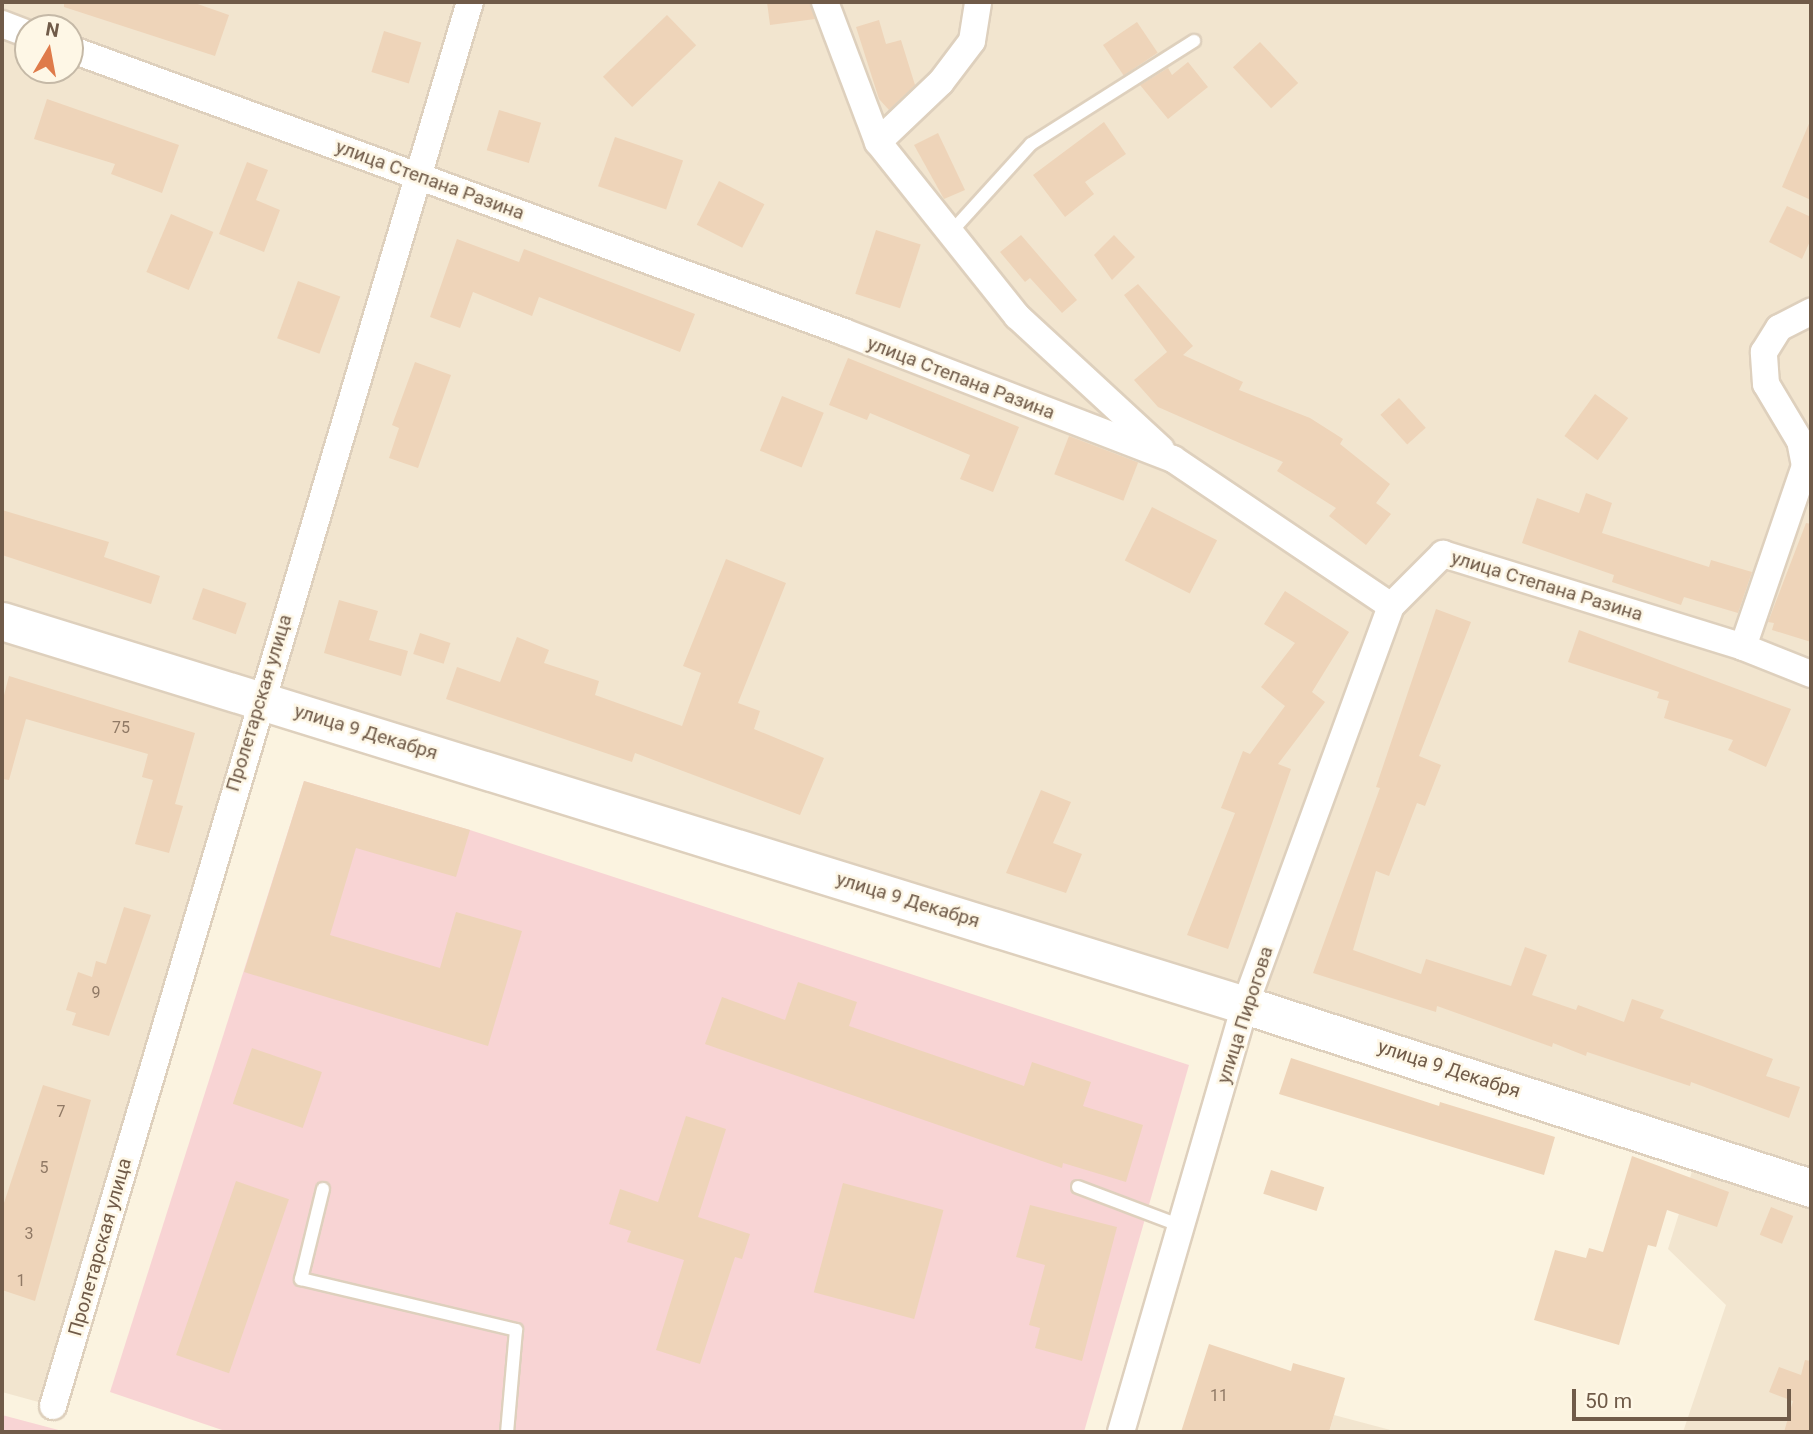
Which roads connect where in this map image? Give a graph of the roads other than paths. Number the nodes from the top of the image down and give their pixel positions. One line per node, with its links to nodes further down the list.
1 (470, 2): 7 (street, Пролетарская улица)
2 (825, 2): 6 (street)
3 (978, 2): 6 (street)
4 (1194, 41): 8 (lane)
5 (84, 54): 7 (street, улица Степана Разина)
6 (878, 142): 8 (street)
7 (419, 176): 10 (street, улица Степана Разина); 16 (street, Пролетарская улица)
8 (951, 232): 10 (street)
9 (1811, 312): 11 (street)
10 (1173, 459): 12 (street, улица Степана Разина)
11 (1808, 463): 14 (street)
12 (1391, 606): 14 (street, улица Степана Разина); 17 (street, улица Пирогова)
13 (2, 621): 16 (street, улица 9 Декабря)
14 (1743, 647): 15 (street, улица Степана Разина)
15 (1811, 674)
16 (259, 699): 17 (street, улица 9 Декабря); 22 (street, Пролетарская улица)
17 (1245, 1004): 19 (street, улица 9 Декабря); 21 (street, улица Пирогова)
18 (1078, 1187): 21 (lane)
19 (1811, 1188)
20 (323, 1189): 23 (lane)
21 (1181, 1226): 24 (street, улица Пирогова)
22 (53, 1406)
23 (508, 1432)
24 (1121, 1432)

